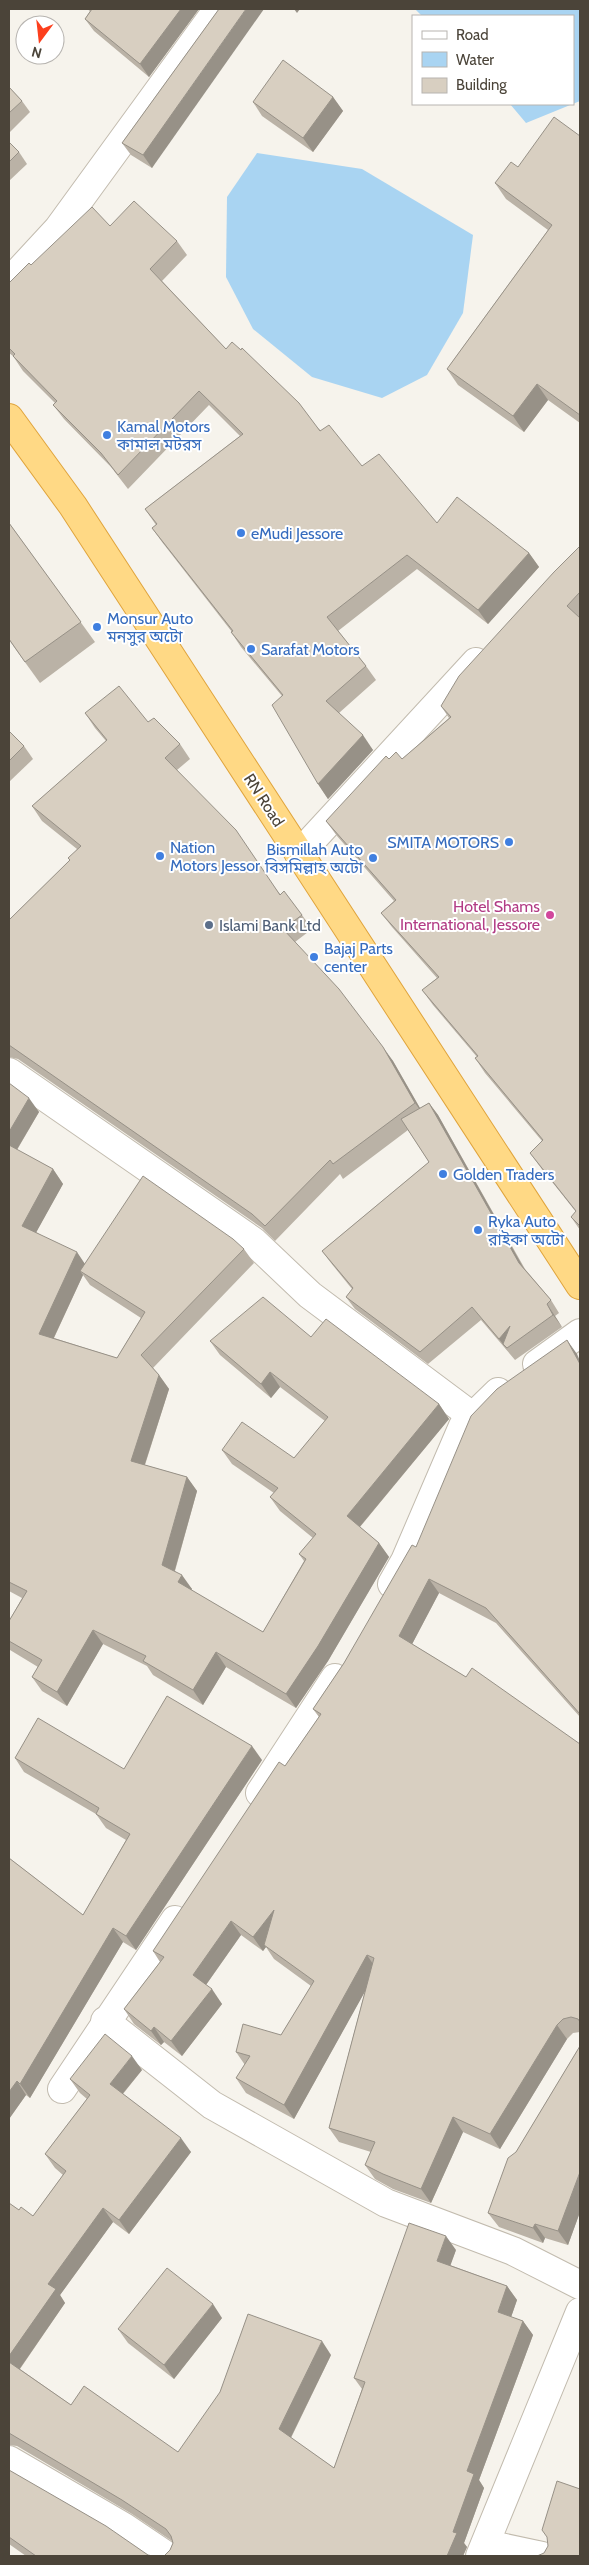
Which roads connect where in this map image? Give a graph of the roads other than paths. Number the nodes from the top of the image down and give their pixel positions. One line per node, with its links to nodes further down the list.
1 (218, 9): 2 (street)
2 (9, 282)
3 (9, 418): 5 (highway, RN Road)
4 (491, 646): 5 (street)
5 (299, 854): 7 (highway, RN Road)
6 (9, 1072): 9 (street)
7 (580, 1286)
8 (580, 1333): 9 (street)
9 (472, 1416): 10 (street)
10 (380, 1602)
11 (346, 1660): 12 (street)
12 (245, 1815)
13 (191, 1896): 14 (street)
14 (105, 2022): 15 (street); 16 (street)
15 (62, 2089)
16 (580, 2285)
17 (580, 2312): 19 (street)
18 (9, 2460): 20 (street)
19 (483, 2550): 21 (street)
20 (167, 2556)
21 (542, 2556)

